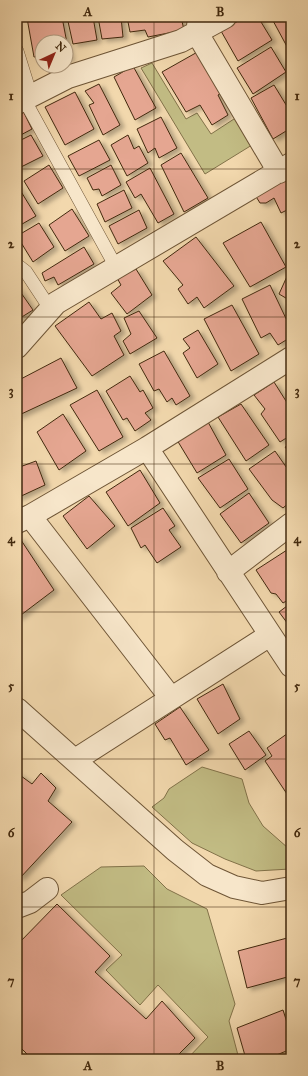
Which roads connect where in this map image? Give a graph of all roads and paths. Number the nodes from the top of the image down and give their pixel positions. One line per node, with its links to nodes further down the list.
1 (225, 17): 2 (street)
2 (198, 25): 4 (street); 5 (street)
3 (17, 51): 4 (lane)
4 (24, 99): 7 (lane)
5 (285, 168): 7 (street)
6 (17, 264): 8 (lane)
7 (116, 268): 8 (street)
8 (50, 310): 9 (street)
9 (17, 347)
10 (291, 358): 11 (street)
11 (147, 448): 12 (street); 14 (street)
12 (24, 519): 17 (street)
13 (291, 524): 14 (street)
14 (228, 572): 15 (street)
15 (270, 635): 16 (street); 17 (street)
16 (291, 666)
17 (171, 698): 19 (street)
18 (17, 709): 19 (street)
19 (75, 760): 20 (street)
20 (291, 888)
21 (47, 889): 22 (street)
22 (17, 907)

